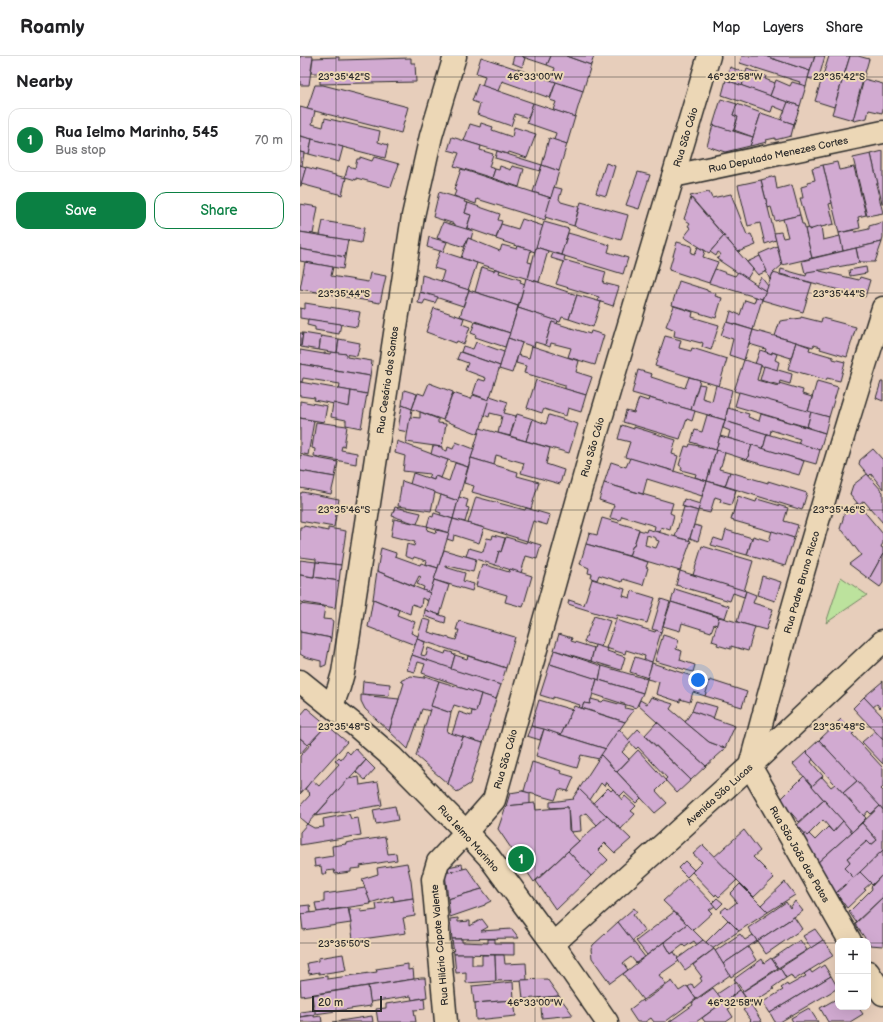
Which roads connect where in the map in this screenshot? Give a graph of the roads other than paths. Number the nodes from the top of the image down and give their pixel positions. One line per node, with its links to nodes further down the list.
1 (455, 56): 8 (street, Rua Cesário dos Santos)
2 (709, 56): 4 (street, Rua São Cáio)
3 (883, 132): 4 (street, Rua Deputado Menezes Cortes)
4 (673, 176): 10 (street, Rua São Cáio)
5 (883, 308): 9 (street, Rua Padre Bruno Ricco)
6 (883, 641): 9 (street, Avenida São Lucas)
7 (300, 681): 8 (street, Rua Ielmo Marinho)
8 (332, 706): 10 (street, Rua Ielmo Marinho)
9 (750, 766): 11 (street, Rua São João dos Patos); 12 (street, Avenida São Lucas)
10 (466, 832): 12 (street, Rua Ielmo Marinho); 13 (street, Rua Hilário Capote Valente)
11 (848, 938)
12 (553, 944): 14 (street, Rua Ielmo Marinho)
13 (446, 1022)
14 (607, 1022)

